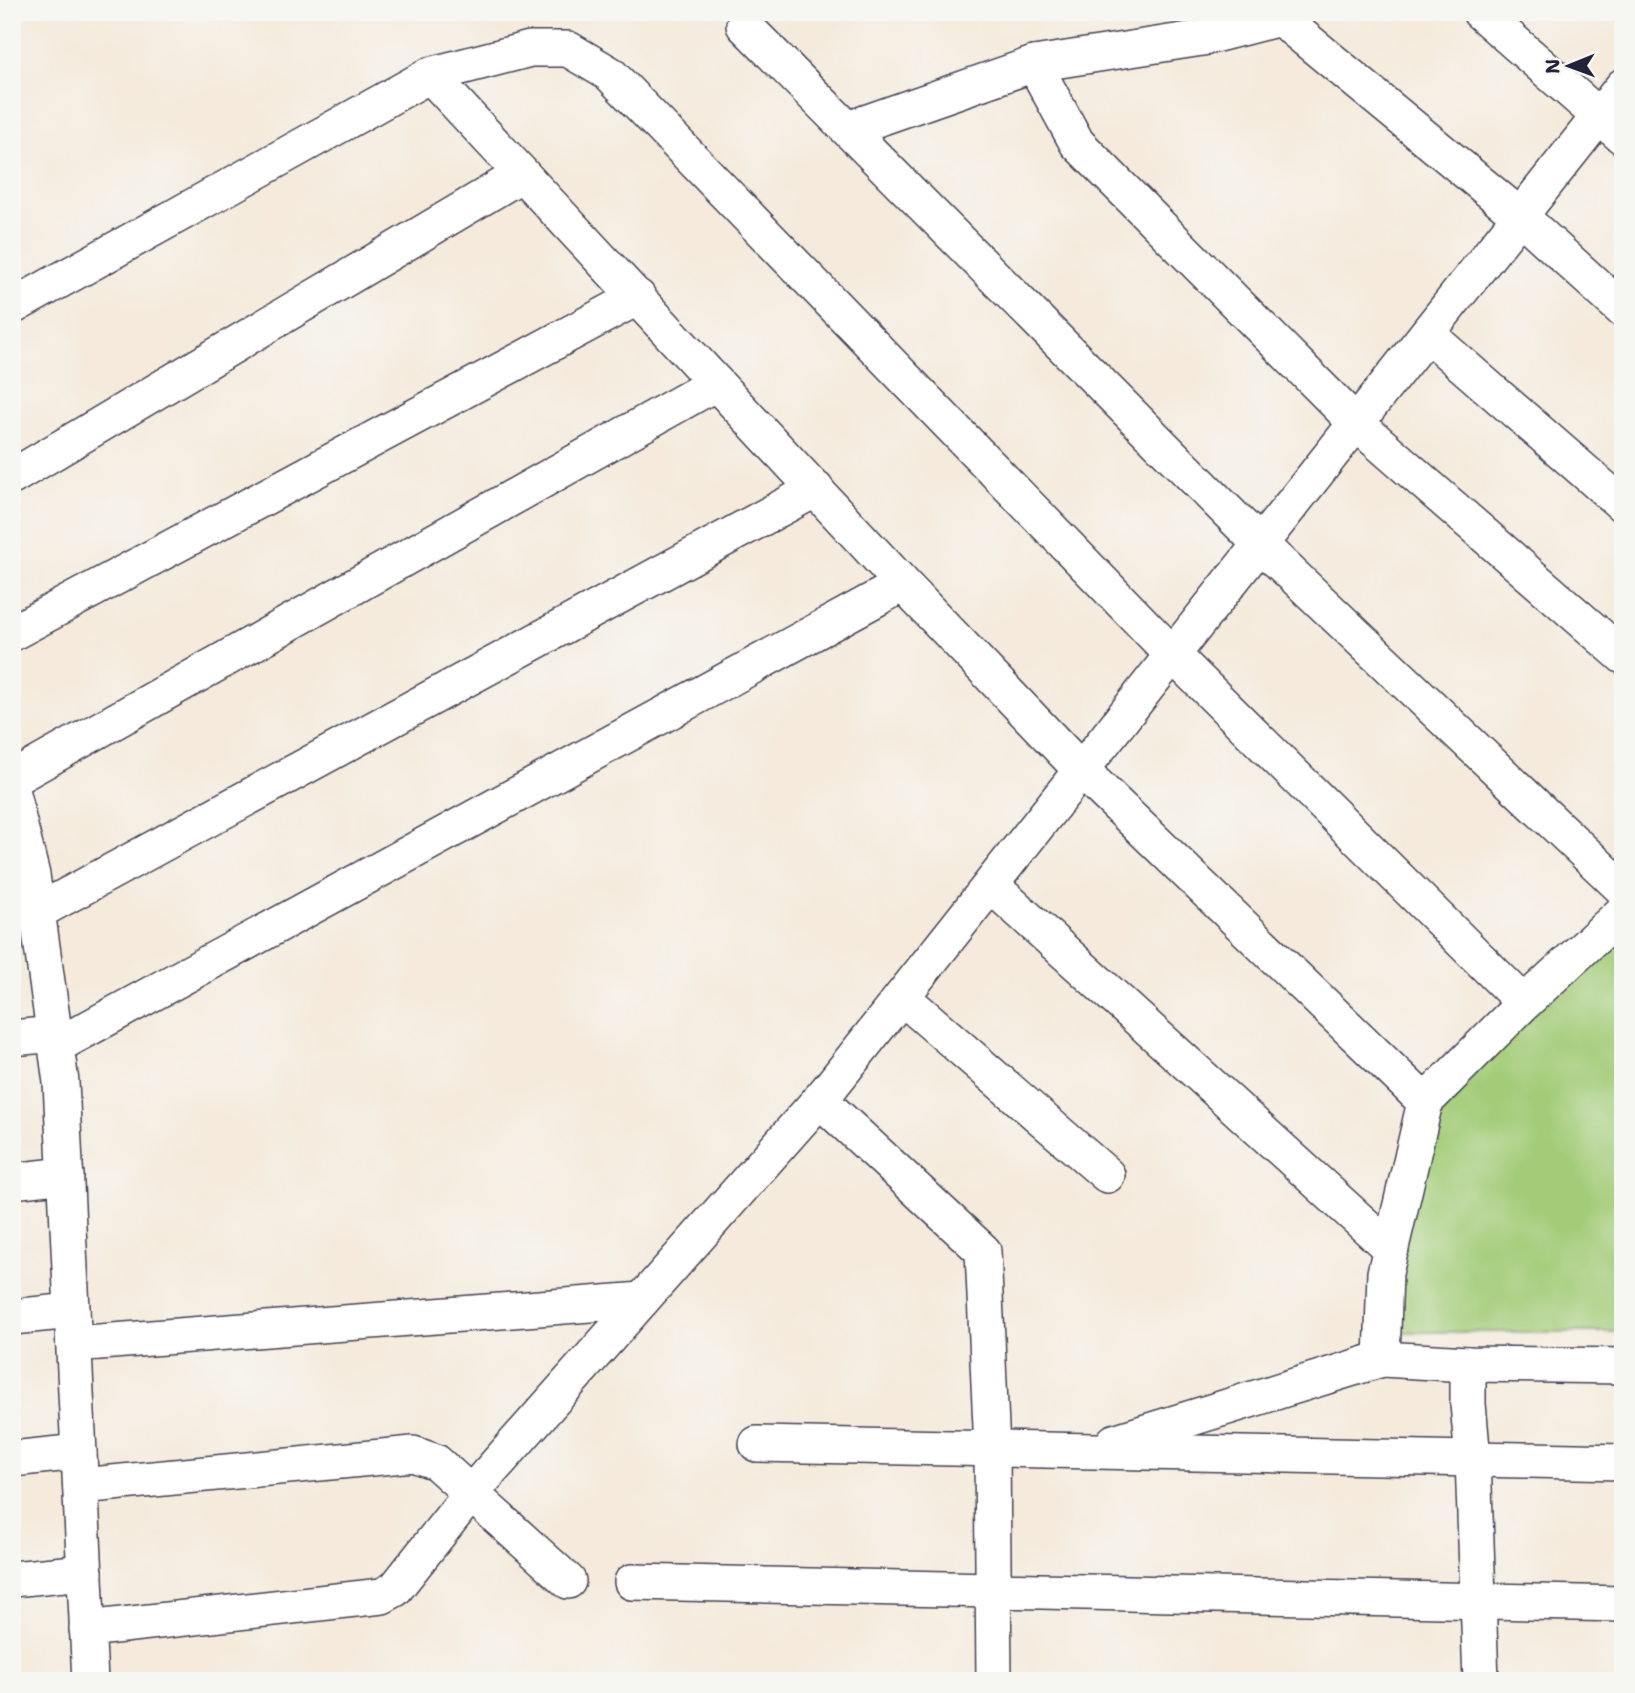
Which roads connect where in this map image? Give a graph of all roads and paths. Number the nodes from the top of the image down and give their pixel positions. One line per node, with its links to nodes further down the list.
1 (1178, 12): 5 (street)
2 (1480, 12): 9 (street)
3 (1280, 15): 5 (street); 12 (street)
4 (744, 25): 10 (street)
5 (1202, 38): 6 (street)
6 (1034, 64): 10 (street); 18 (street)
7 (430, 75): 11 (street); 14 (street); 25 (street)
8 (1623, 86): 9 (street)
9 (1611, 126): 12 (street)
10 (848, 129): 22 (street)
11 (522, 174): 13 (street); 19 (street)
12 (1520, 216): 15 (street); 16 (street)
13 (638, 297): 17 (street); 24 (street)
14 (12, 307)
15 (1623, 310)
16 (1427, 334): 18 (street); 21 (street)
17 (716, 383): 20 (street); 28 (street)
18 (1356, 423): 22 (street); 26 (street)
19 (12, 477)
20 (816, 489): 23 (street); 32 (street)
21 (1623, 505)
22 (1260, 544): 25 (street); 31 (street)
23 (904, 583): 27 (street); 37 (street)
24 (12, 633)
25 (1173, 655): 27 (street); 35 (street)
26 (1623, 656)
27 (1082, 772): 30 (street); 39 (street)
28 (12, 779)
29 (12, 794): 32 (street)
30 (991, 885): 34 (street); 43 (street)
31 (1623, 890)
32 (28, 903): 37 (street)
33 (1623, 912): 35 (street)
34 (902, 997): 38 (street); 41 (street)
35 (1524, 1003): 39 (street)
36 (12, 1038): 37 (street)
37 (55, 1040): 40 (street)
38 (829, 1089): 44 (street); 51 (street)
39 (1425, 1102): 43 (street)
40 (66, 1175): 42 (street); 46 (street)
41 (1107, 1175)
42 (12, 1181)
43 (1391, 1249): 47 (street)
44 (642, 1300): 46 (street); 58 (street)
45 (12, 1317): 46 (street)
46 (73, 1328): 53 (street)
47 (1382, 1359): 48 (street); 52 (street)
48 (1468, 1364): 49 (street); 55 (street)
49 (1623, 1366)
50 (757, 1444): 51 (street)
51 (992, 1449): 52 (street); 63 (street)
52 (1085, 1451): 55 (street)
53 (79, 1452): 54 (street); 57 (street)
54 (12, 1458)
55 (1473, 1459): 56 (street); 64 (street)
56 (1623, 1462)
57 (80, 1486): 58 (street); 59 (street)
58 (471, 1493): 61 (street); 66 (street)
59 (85, 1572): 60 (street); 66 (street)
60 (12, 1579)
61 (568, 1581)
62 (632, 1583): 63 (street)
63 (993, 1590): 64 (street); 68 (street)
64 (1478, 1601): 65 (street); 69 (street)
65 (1623, 1604)
66 (87, 1629): 67 (street)
67 (90, 1681)
68 (994, 1681)
69 (1481, 1681)

